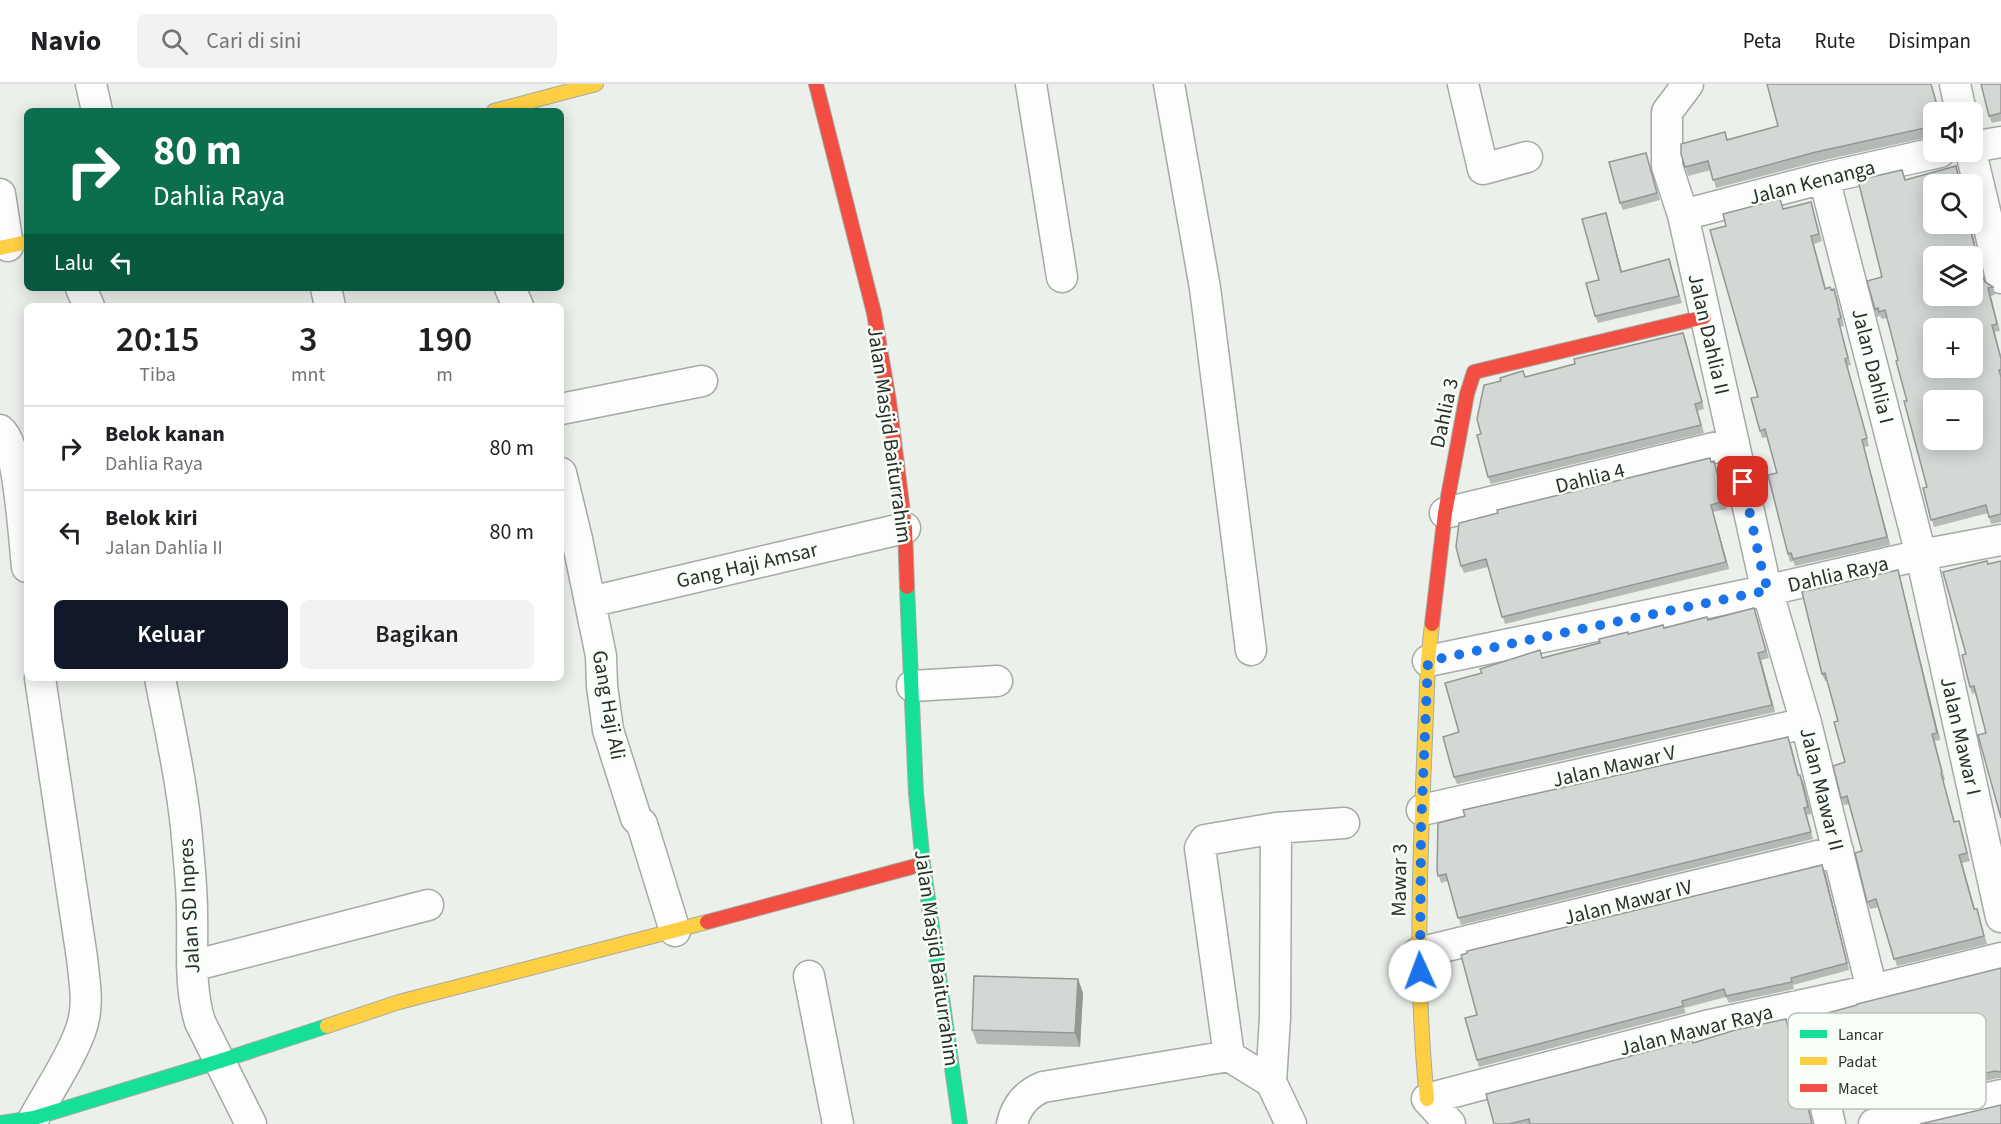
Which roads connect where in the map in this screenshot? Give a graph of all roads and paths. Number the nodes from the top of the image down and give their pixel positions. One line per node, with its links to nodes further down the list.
1 (91, 84): 10 (street)
2 (596, 84): 11 (street)
3 (816, 84): 30 (street, Jalan Masjid Baiturrahim)
4 (1031, 84): 21 (street)
5 (1169, 84): 36 (street)
6 (1463, 84): 15 (street)
7 (1688, 84): 19 (street, Jalan Dahlia II)
8 (1955, 84): 9 (street)
9 (1959, 102)
10 (96, 108)
11 (505, 108)
12 (2001, 142): 13 (street)
13 (1983, 145)
14 (1923, 156): 17 (street, Jalan Kenanga)
15 (1527, 157)
16 (1973, 162): 22 (street)
17 (1824, 178): 19 (street, Jalan Kenanga); 33 (street, Jalan Dahlia I)
18 (0, 194): 20 (street)
19 (1683, 215): 23 (street, Jalan Dahlia II)
20 (12, 245)
21 (1062, 277)
22 (2001, 278)
23 (1704, 317): 27 (street, Jalan Dahlia II); 29 (street, Dahlia 3)
24 (702, 381): 25 (street)
25 (564, 408)
26 (0, 430): 32 (street)
27 (1734, 443): 29 (street, Dahlia 4); 34 (street, Jalan Dahlia II)
28 (564, 486): 35 (street, Gang Haji Ali)
29 (1445, 513): 37 (street, Dahlia 3)
30 (905, 528): 35 (street, Gang Haji Amsar); 41 (street, Jalan Masjid Baiturrahim)
31 (2001, 540): 33 (street, Dahlia Raya)
32 (24, 541)
33 (1921, 555): 34 (street, Dahlia Raya); 49 (street, Jalan Mawar I)
34 (1769, 590): 37 (street, Dahlia Raya); 42 (street, Jalan Mawar II)
35 (590, 602): 50 (street, Gang Haji Ali)
36 (1251, 650)
37 (1428, 661): 43 (street, Mawar 3)
38 (40, 681): 66 (street)
39 (161, 681): 53 (street, Jalan SD Inpres)
40 (997, 681): 41 (street)
41 (912, 686): 47 (street, Jalan Masjid Baiturrahim)
42 (1806, 723): 43 (street, Jalan Mawar V); 46 (street, Jalan Mawar II)
43 (1422, 810): 51 (street, Mawar 3)
44 (1344, 823): 45 (street)
45 (1275, 828): 58 (street); 60 (street)
46 (1838, 851): 51 (street, Jalan Mawar IV); 55 (street, Jalan Mawar II)
47 (923, 864): 50 (street); 70 (street, Jalan Masjid Baiturrahim)
48 (428, 905): 53 (street)
49 (2001, 917)
50 (675, 931): 59 (street)
51 (1418, 953): 63 (street, Mawar 3)
52 (2001, 958): 55 (street, Jalan Mawar Raya)
53 (192, 966): 59 (street, Jalan SD Inpres)
54 (809, 976): 69 (street)
55 (1872, 990): 56 (street, Jalan Mawar Raya)
56 (1800, 1005): 57 (street); 63 (street, Jalan Mawar Raya)
57 (1802, 1013)
58 (1229, 1056): 60 (street); 71 (street)
59 (220, 1061): 66 (street); 68 (street, Jalan SD Inpres)
60 (1271, 1082): 72 (street)
61 (2001, 1095): 62 (street)
62 (1986, 1098)
63 (1427, 1099): 73 (street)
64 (1826, 1109): 74 (street)
65 (1940, 1109): 75 (street)
66 (34, 1118): 67 (street)
67 (0, 1123)
68 (250, 1124)
69 (838, 1124)
70 (960, 1124)
71 (1012, 1124)
72 (1291, 1124)
73 (1449, 1124)
74 (1830, 1124)
75 (1874, 1124)

